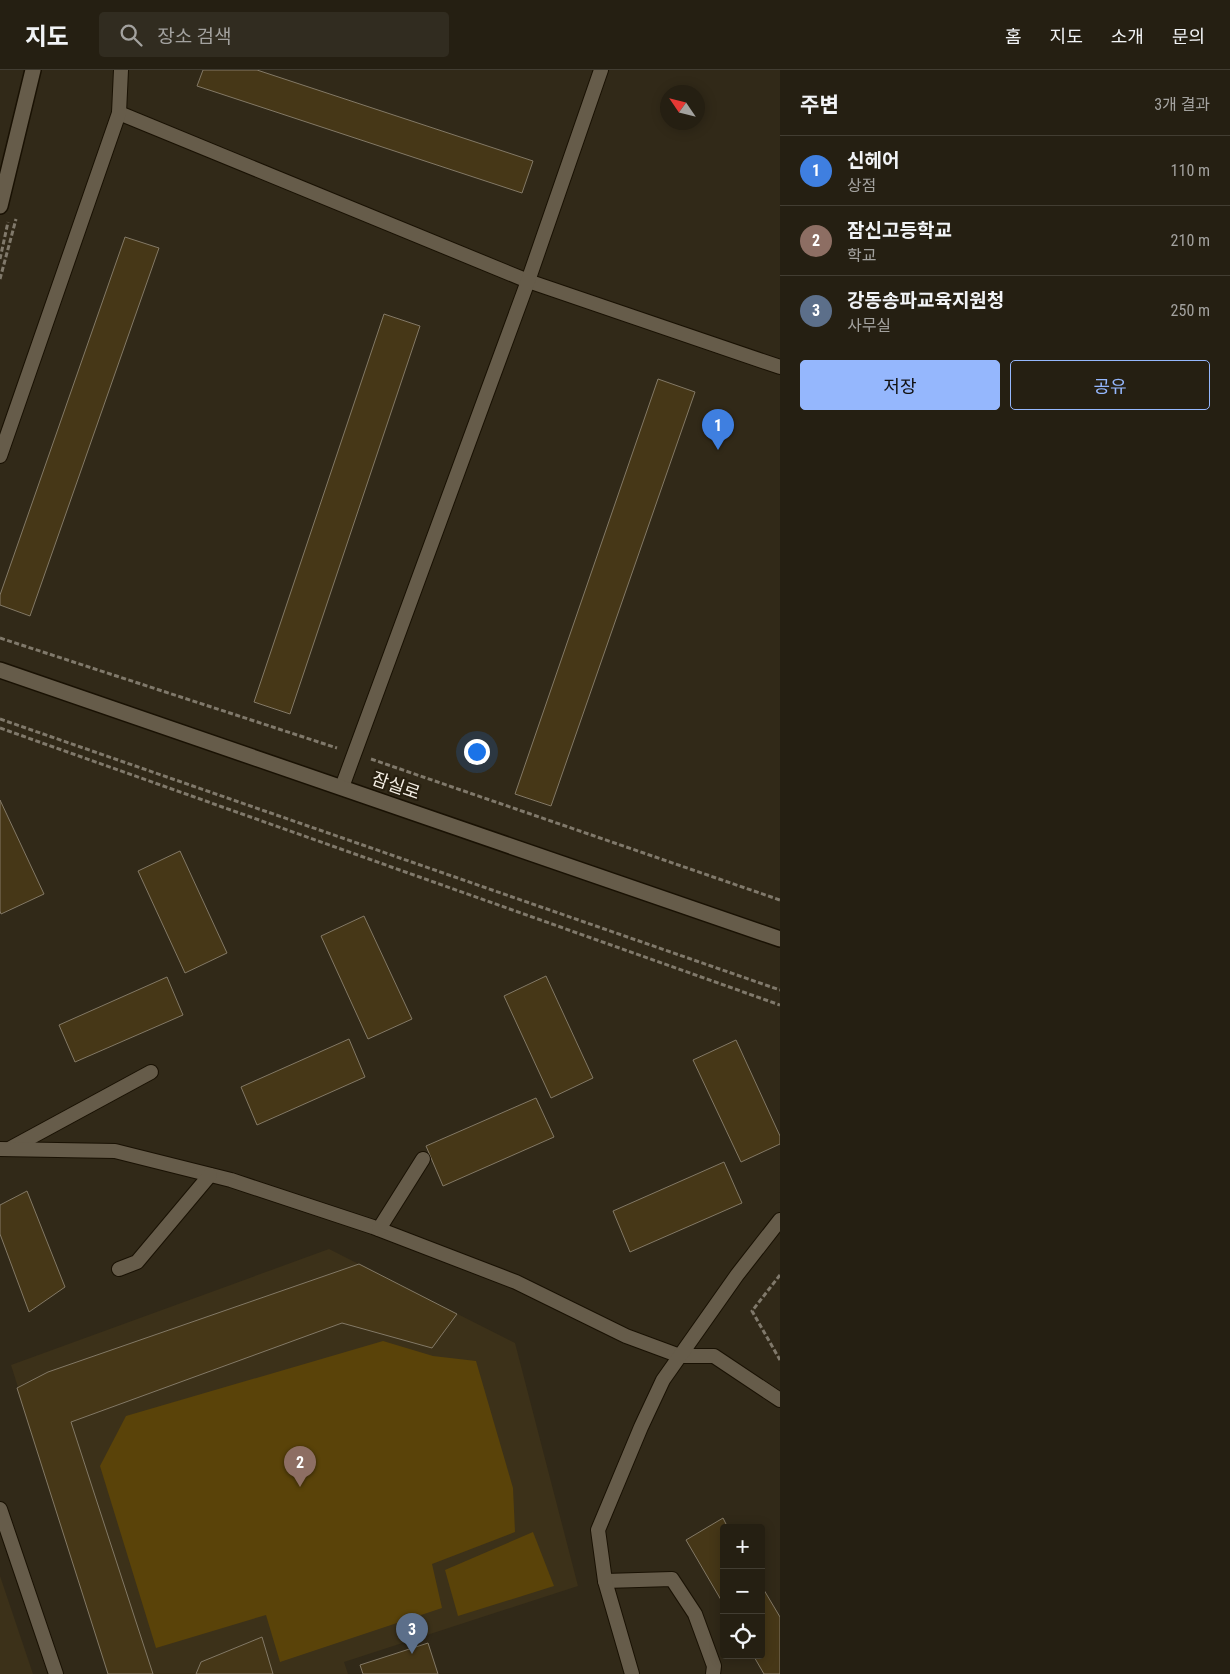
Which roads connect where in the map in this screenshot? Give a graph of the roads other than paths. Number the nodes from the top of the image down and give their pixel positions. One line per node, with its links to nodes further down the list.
1 (33, 70): 5 (street)
2 (121, 70): 4 (lane)
3 (602, 70): 6 (lane)
4 (120, 113): 6 (lane); 8 (lane)
5 (0, 206)
6 (528, 281): 7 (lane); 10 (lane)
7 (780, 367)
8 (0, 456)
9 (0, 670): 10 (street, 잠실로)
10 (342, 787): 11 (street, 잠실로)
11 (780, 939)
12 (151, 1072): 13 (lane)
13 (4, 1149): 15 (lane)
14 (423, 1159): 17 (lane)
15 (210, 1175): 17 (lane); 18 (lane)
16 (780, 1220): 19 (lane)
17 (379, 1230): 19 (lane)
18 (119, 1269)
19 (680, 1356): 20 (lane); 22 (lane)
20 (780, 1400)
21 (0, 1509): 23 (lane)
22 (605, 1581): 24 (lane); 25 (lane)
23 (56, 1674)
24 (632, 1674)
25 (713, 1674)

